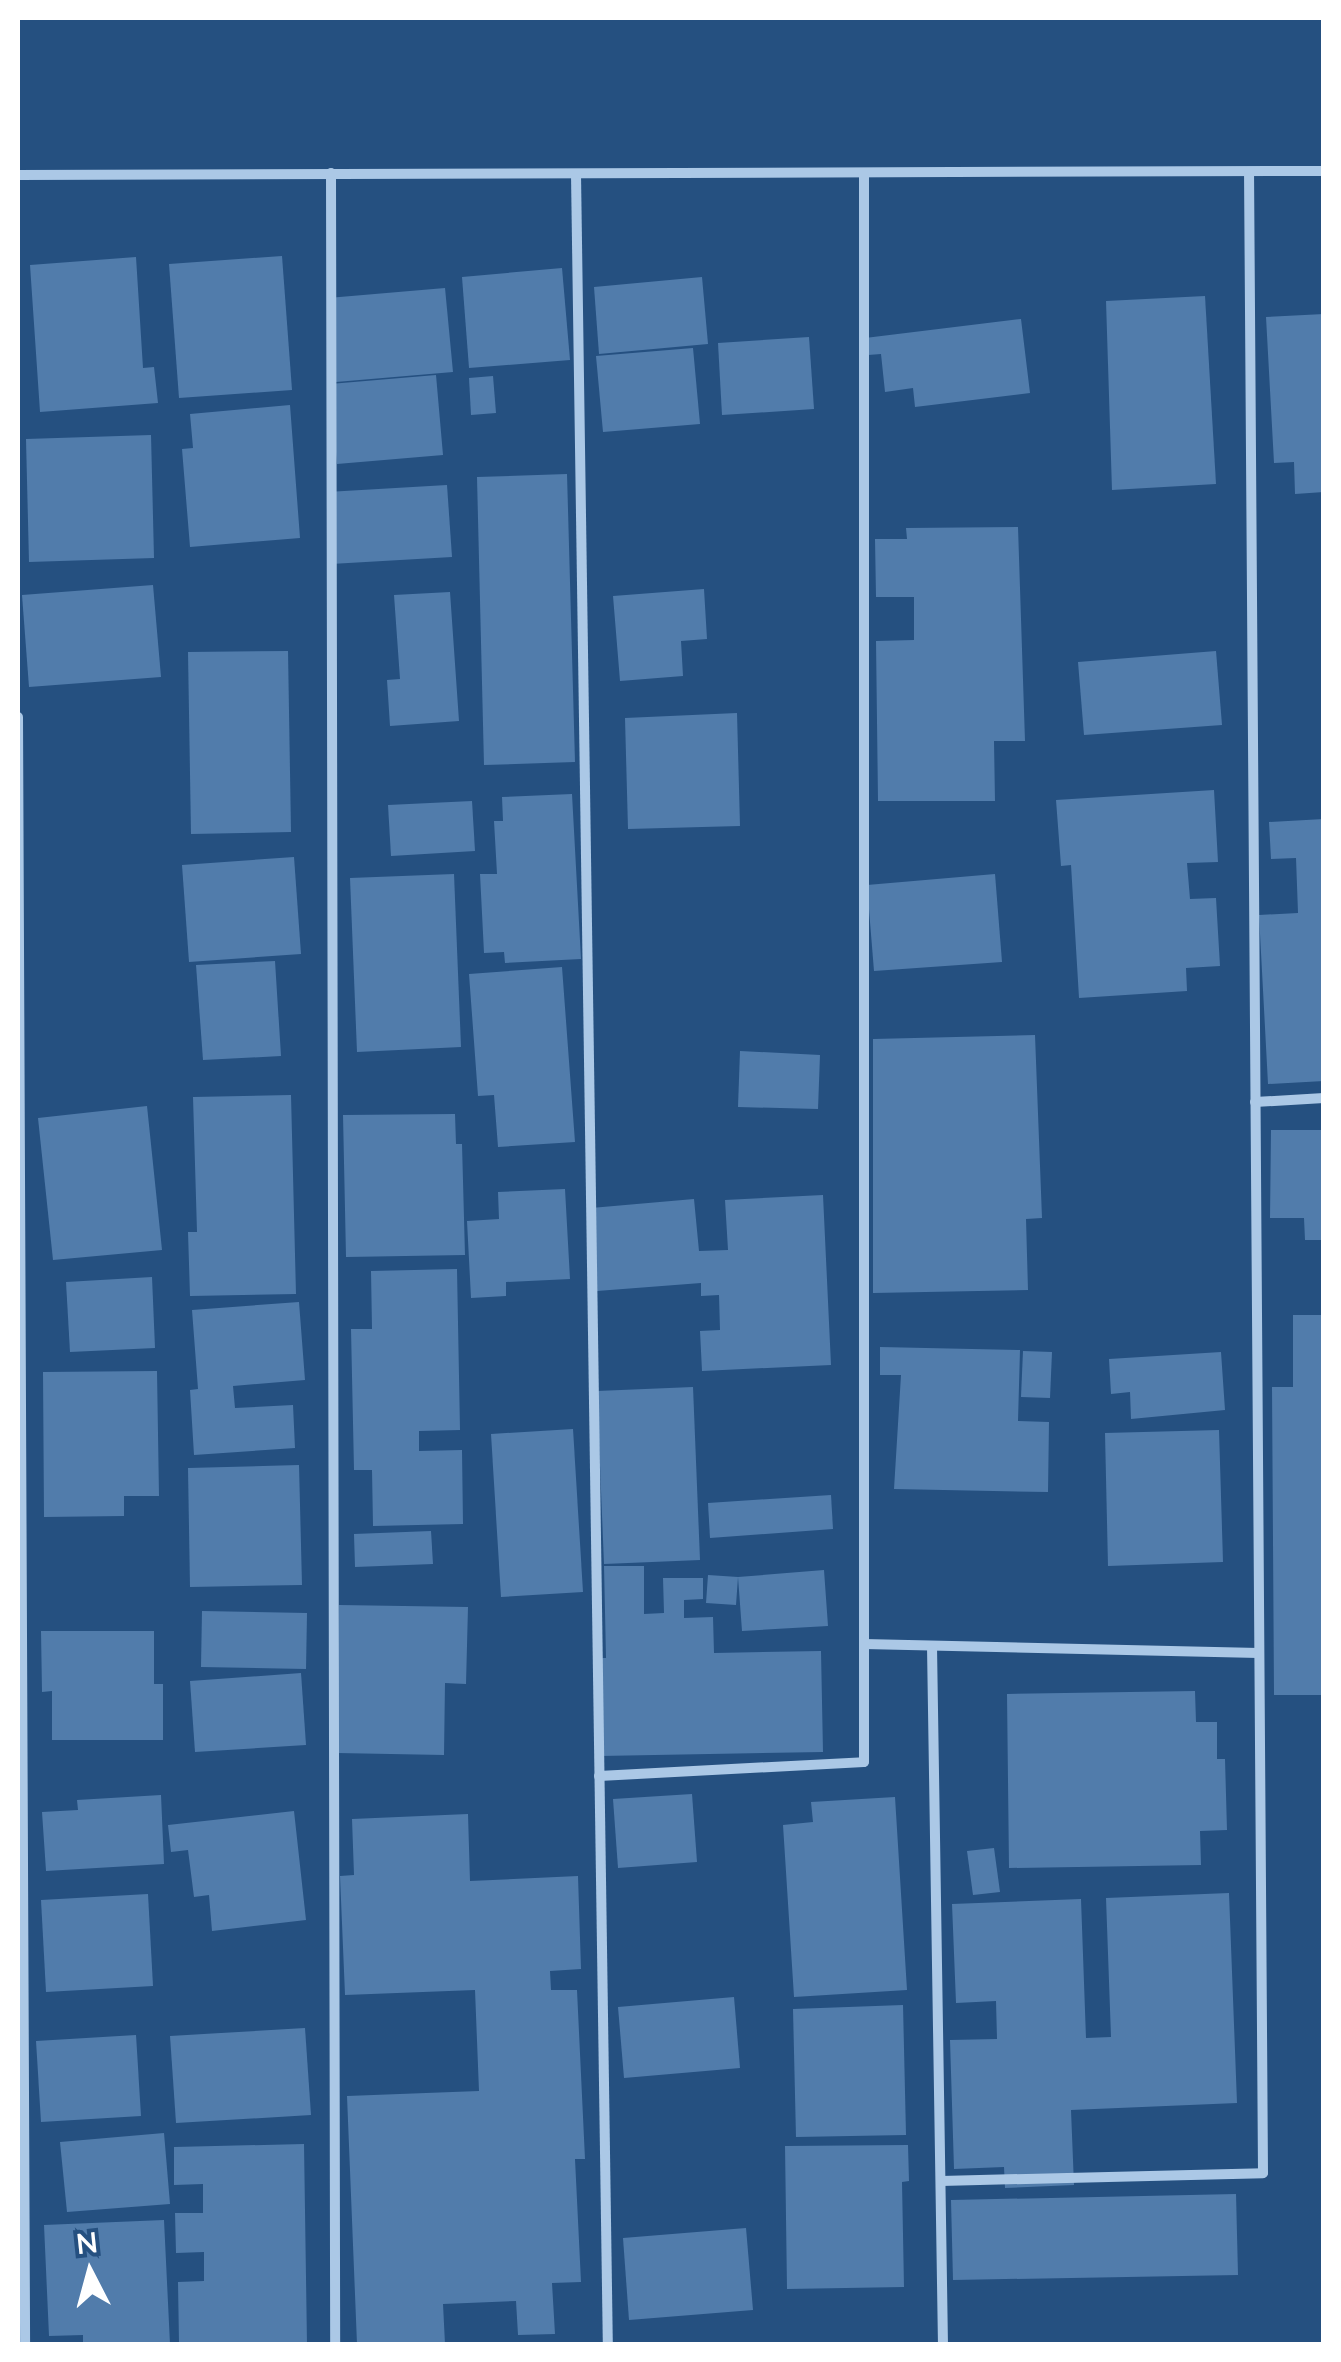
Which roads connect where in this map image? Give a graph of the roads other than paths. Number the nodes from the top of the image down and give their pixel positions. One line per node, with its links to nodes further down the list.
1 (1250, 172): 2 (street); 4 (street); 9 (street)
2 (1324, 172)
3 (331, 173): 5 (street); 6 (street); 16 (street)
4 (864, 173): 5 (street); 10 (street)
5 (576, 174): 13 (street)
6 (18, 175)
7 (18, 717): 15 (street)
8 (1324, 1098): 9 (street)
9 (1256, 1102): 12 (street)
10 (864, 1644): 11 (street); 13 (street)
11 (932, 1646): 12 (street); 14 (street)
12 (1260, 1653): 14 (street)
13 (600, 1776): 17 (street)
14 (941, 2181): 18 (street)
15 (26, 2344)
16 (335, 2344)
17 (608, 2344)
18 (943, 2344)

